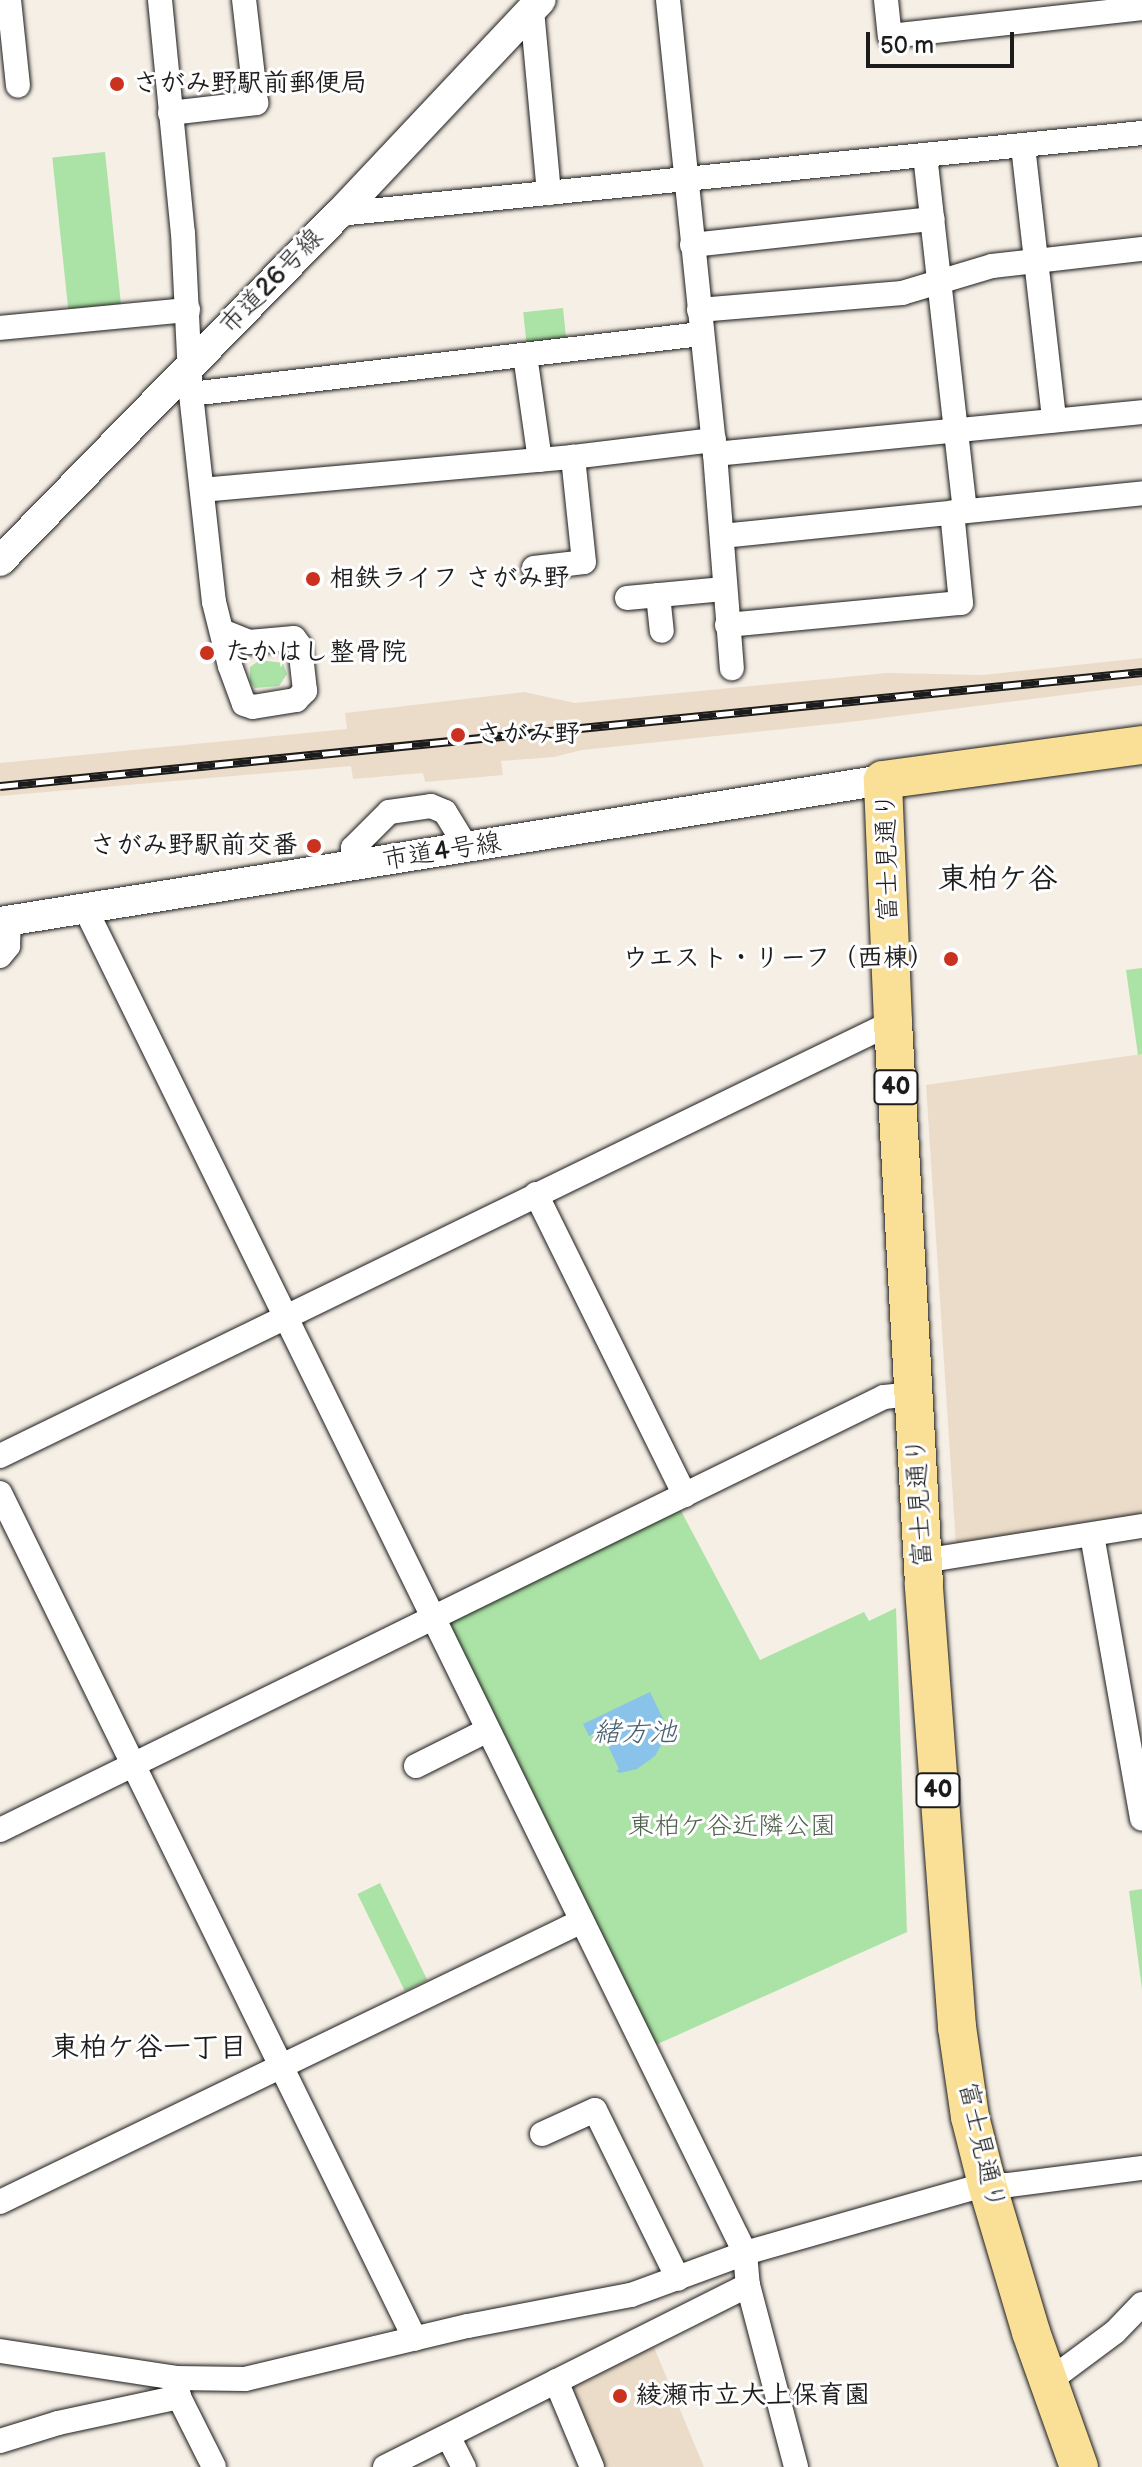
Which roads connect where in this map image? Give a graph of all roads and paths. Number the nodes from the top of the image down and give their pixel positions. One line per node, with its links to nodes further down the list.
1 (9, 0): 9 (street)
2 (160, 0): 10 (street)
3 (244, 0): 10 (street)
4 (668, 0): 14 (street)
5 (886, 0): 8 (street)
6 (536, 5): 15 (street); 16 (street, 市道26号線)
7 (1142, 8): 8 (street)
8 (1011, 11)
9 (18, 86)
10 (170, 113): 22 (street)
11 (1142, 133): 12 (street)
12 (1023, 146): 13 (street); 20 (street)
13 (925, 155): 14 (street); 17 (street)
14 (684, 179): 15 (street); 18 (street)
15 (549, 193): 16 (street)
16 (339, 214): 27 (street, 市道26号線)
17 (933, 219): 18 (street); 21 (street)
18 (692, 245): 23 (street)
19 (1142, 249): 20 (street)
20 (1037, 260): 21 (street); 29 (street)
21 (939, 284): 23 (street); 30 (street)
22 (188, 310): 24 (street); 27 (street)
23 (699, 310): 25 (street)
24 (0, 328)
25 (701, 334): 26 (street); 31 (street)
26 (525, 355): 27 (street); 33 (street)
27 (191, 380): 34 (street); 38 (street, 市道26号線)
28 (1142, 412): 29 (street)
29 (1054, 420): 30 (street)
30 (957, 430): 31 (street); 36 (street)
31 (714, 447): 32 (street); 37 (street)
32 (573, 457): 33 (street); 39 (street)
33 (540, 460): 34 (street)
34 (202, 490): 44 (street)
35 (1142, 493): 36 (street)
36 (958, 511): 37 (street); 43 (street)
37 (722, 536): 40 (street)
38 (0, 561)
39 (534, 568)
40 (724, 589): 41 (street); 43 (street)
41 (658, 595): 42 (street); 45 (street)
42 (627, 598)
43 (727, 625): 46 (street)
44 (222, 631)
45 (662, 631)
46 (732, 668)
47 (1142, 745): 48 (main road, 富士見通り)
48 (883, 780): 49 (street, 市道4号線); 54 (main road, 富士見通り / 40)
49 (467, 848): 50 (street, 市道4号線); 50 (street)
50 (353, 866): 51 (street, 市道4号線)
51 (86, 910): 52 (street, 市道4号線); 56 (street)
52 (5, 922): 53 (street)
53 (0, 956)
54 (893, 1022): 55 (street); 57 (main road, 富士見通り / 40)
55 (536, 1194): 56 (street); 60 (street)
56 (285, 1317): 58 (street); 64 (street)
57 (914, 1394): 60 (street); 63 (main road, 富士見通り / 40)
58 (0, 1456)
59 (0, 1493): 66 (street)
60 (685, 1495): 64 (street)
61 (1142, 1526): 62 (street)
62 (1092, 1535): 63 (street); 68 (street)
63 (923, 1561): 74 (main road, 富士見通り / 40)
64 (432, 1618): 65 (street); 66 (street)
65 (488, 1730): 67 (street); 70 (street)
66 (133, 1764): 69 (street); 71 (street)
67 (416, 1766)
68 (1142, 1819)
69 (0, 1830)
70 (582, 1921): 71 (street); 76 (street)
71 (281, 2065): 75 (street); 80 (street)
72 (542, 2134): 77 (street)
73 (1142, 2168): 74 (street)
74 (987, 2184): 76 (street); 83 (main road, 富士見通り / 40)
75 (0, 2202)
76 (745, 2253): 77 (street); 78 (street)
77 (678, 2279): 80 (street)
78 (748, 2285): 82 (street); 91 (street)
79 (1142, 2304): 83 (street)
80 (415, 2339): 84 (street)
81 (0, 2351): 84 (street)
82 (556, 2381): 85 (street); 90 (street)
83 (1049, 2381): 92 (main road, 富士見通り / 40)
84 (178, 2388): 86 (street); 87 (street)
85 (448, 2436): 88 (street); 89 (street)
86 (0, 2441)
87 (214, 2467)
88 (385, 2467)
89 (464, 2467)
90 (592, 2467)
91 (796, 2467)
92 (1079, 2467)

